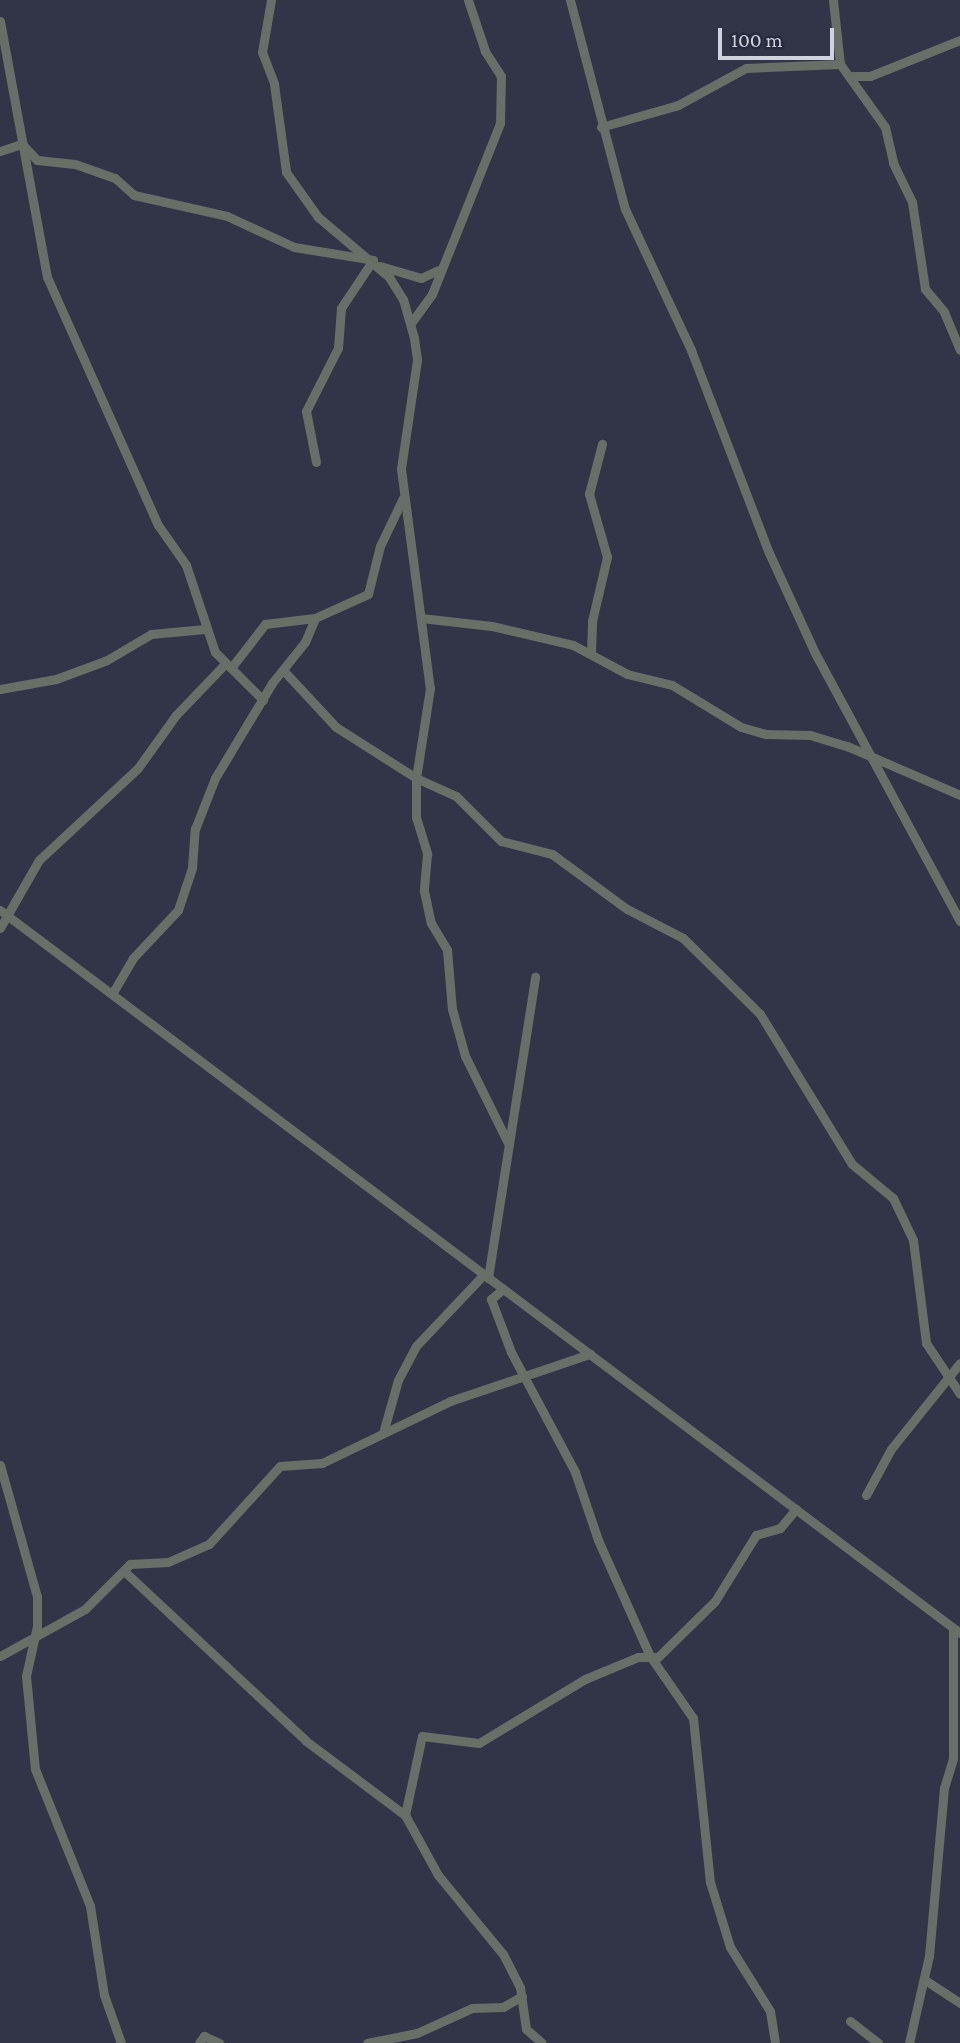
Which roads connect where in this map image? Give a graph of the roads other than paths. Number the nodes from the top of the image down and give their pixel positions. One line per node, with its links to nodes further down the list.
1 (271, 0): 12 (street)
2 (468, 0): 13 (street)
3 (570, 0): 9 (street)
4 (833, 0): 7 (street)
5 (0, 21): 10 (street)
6 (960, 40): 8 (street)
7 (840, 64): 8 (street); 9 (street)
8 (853, 76): 15 (street)
9 (601, 127): 27 (street)
10 (22, 144): 11 (street); 12 (street); 21 (street)
11 (0, 151)
12 (377, 263): 13 (street); 14 (street); 17 (street)
13 (441, 265): 14 (street)
14 (411, 323): 18 (street)
15 (960, 350)
16 (603, 444): 22 (street)
17 (316, 462)
18 (404, 493): 19 (street); 20 (street)
19 (315, 618): 23 (street); 24 (street)
20 (421, 618): 22 (street); 28 (street)
21 (205, 629): 23 (street); 25 (street)
22 (591, 653): 27 (street)
23 (228, 667): 26 (street); 30 (street)
24 (283, 670): 26 (street); 28 (street)
25 (0, 689)
26 (263, 700): 37 (street)
27 (870, 754): 29 (street); 33 (street)
28 (416, 778): 38 (street); 44 (street)
29 (960, 795)
30 (17, 907): 32 (street); 34 (street)
31 (0, 910): 32 (street)
32 (9, 916): 34 (street); 35 (street)
33 (960, 921)
34 (21, 926): 37 (street)
35 (0, 928)
36 (535, 976): 38 (street)
37 (112, 994): 39 (street)
38 (509, 1145): 39 (street)
39 (486, 1276): 40 (street); 46 (street)
40 (503, 1289): 41 (street); 43 (street)
41 (590, 1354): 43 (street); 49 (street)
42 (960, 1363): 44 (street)
43 (523, 1375): 46 (street); 55 (street)
44 (951, 1378): 45 (street); 48 (street)
45 (960, 1394)
46 (383, 1433): 50 (street)
47 (0, 1465): 52 (street)
48 (866, 1495)
49 (796, 1509): 51 (street); 55 (street)
50 (124, 1571): 52 (street); 56 (street)
51 (958, 1630): 53 (street)
52 (35, 1640): 54 (street); 61 (street)
53 (959, 1654): 57 (street)
54 (0, 1656)
55 (651, 1657): 56 (street); 66 (street)
56 (405, 1815): 58 (street)
57 (925, 1980): 59 (street); 68 (street)
58 (522, 1996): 64 (street); 65 (street)
59 (960, 2003)
60 (850, 2021): 67 (street)
61 (121, 2043)
62 (199, 2043): 63 (street)
63 (219, 2043)
64 (367, 2043)
65 (542, 2043)
66 (775, 2043)
67 (878, 2043)
68 (909, 2043)

